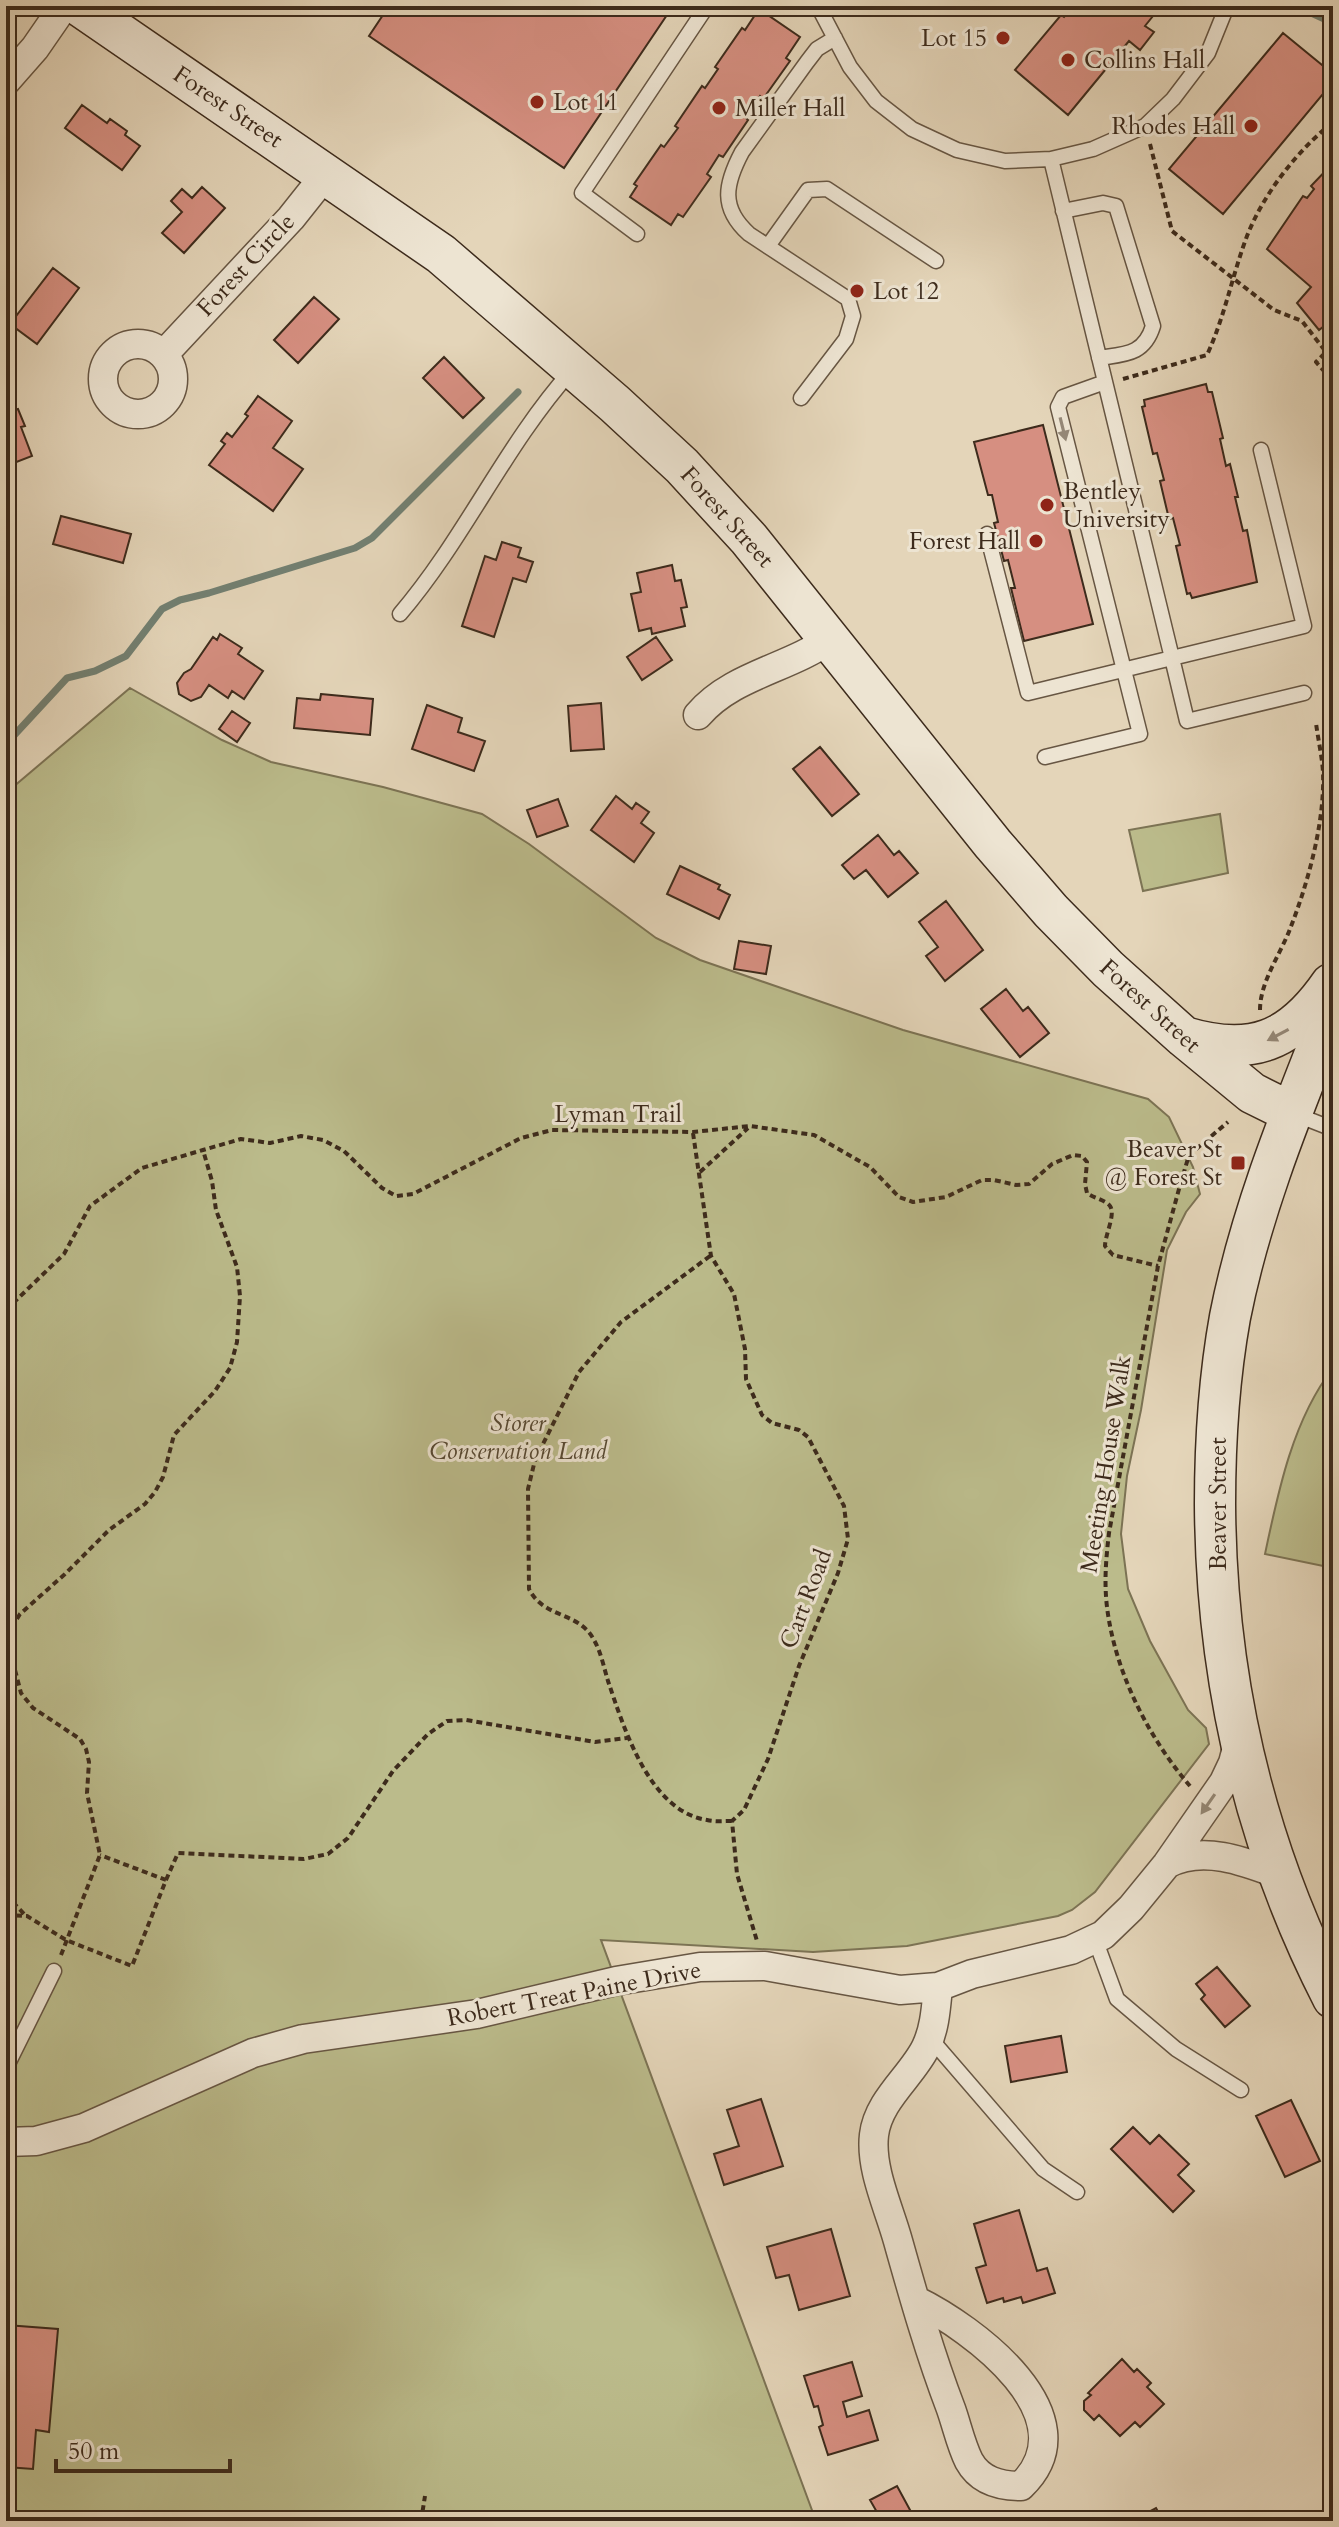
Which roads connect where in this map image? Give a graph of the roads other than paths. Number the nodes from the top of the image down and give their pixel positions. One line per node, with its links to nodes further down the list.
1 (64, 6): 7 (street)
2 (80, 6): 9 (street, Forest Street)
3 (707, 6): 11 (lane)
4 (818, 6): 6 (lane)
5 (1227, 6): 8 (lane)
6 (835, 38): 8 (lane); 12 (lane)
7 (6, 81)
8 (1051, 159): 10 (lane)
9 (326, 174): 14 (street, Forest Circle); 16 (street, Forest Street)
10 (1063, 211): 15 (lane); 15 (lane)
11 (637, 234)
12 (768, 246): 13 (lane); 18 (lane)
13 (936, 261)
14 (164, 354)
15 (1099, 358): 17 (lane)
16 (574, 367): 21 (lane); 22 (street, Forest Street)
17 (1105, 384): 23 (lane); 24 (lane, one-way to 24)
18 (801, 398)
19 (1261, 450): 23 (lane)
20 (987, 534): 24 (lane)
21 (400, 614)
22 (830, 639): 26 (street); 30 (street, Forest Street)
23 (1172, 658): 24 (lane); 25 (lane)
24 (1124, 670): 27 (lane)
25 (1304, 693)
26 (698, 715)
27 (1045, 757)
28 (1333, 981): 30 (street, one-way to 30)
29 (1333, 1008): 31 (street, Beaver Street)
30 (1184, 1037): 31 (street, Forest Street)
31 (1292, 1113): 32 (lane); 33 (street, Beaver Street)
32 (1333, 1129)
33 (1239, 1740): 34 (street, Robert Treat Paine Drive, one-way to 34); 35 (street, Beaver Street)
34 (1167, 1864): 35 (street); 36 (street, Robert Treat Paine Drive)
35 (1278, 1874): 38 (street, Beaver Street)
36 (1095, 1939): 39 (street, Robert Treat Paine Drive); 42 (lane)
37 (54, 1971): 41 (lane)
38 (1329, 1982)
39 (938, 1987): 40 (street); 43 (street, Robert Treat Paine Drive)
40 (930, 2038): 44 (lane); 45 (street)
41 (6, 2068)
42 (1241, 2090)
43 (6, 2142)
44 (1077, 2192)
45 (915, 2300): 45 (street)

